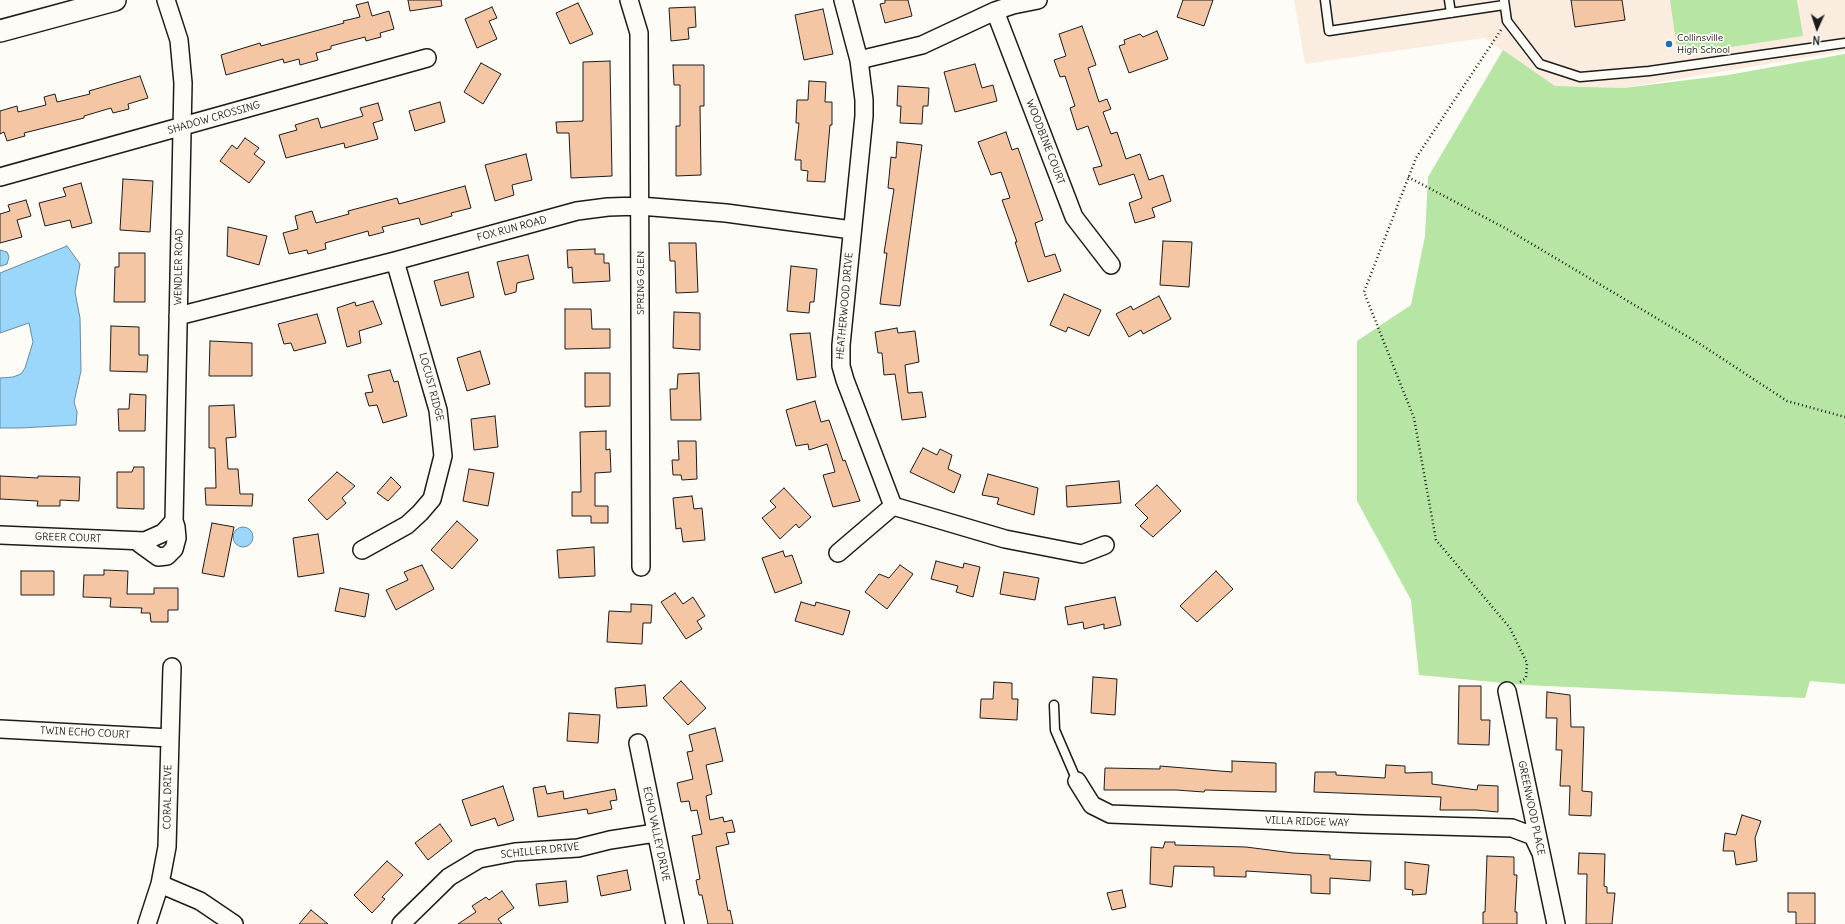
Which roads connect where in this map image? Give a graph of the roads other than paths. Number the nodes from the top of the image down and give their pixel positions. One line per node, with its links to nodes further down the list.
1 (115, 0): 11 (street)
2 (166, 0): 15 (street, WENDLER ROAD)
3 (629, 0): 17 (street, SPRING GLEN)
4 (844, 0): 14 (street, HEATHERWOOD DRIVE)
5 (1038, 0): 9 (street)
6 (1325, 0): 10 (lane)
7 (1450, 0): 10 (lane)
8 (1504, 2): 10 (lane); 12 (lane)
9 (995, 11): 14 (street); 20 (street, WOODBINE COURT)
10 (1451, 13)
11 (0, 31)
12 (1845, 43)
13 (427, 58): 15 (street, SHADOW CROSSING)
14 (859, 60): 18 (street, HEATHERWOOD DRIVE)
15 (181, 127): 16 (street, SHADOW CROSSING); 21 (street, WENDLER ROAD)
16 (0, 177)
17 (640, 206): 18 (street, FOX RUN ROAD); 19 (street, FOX RUN ROAD); 28 (street, SPRING GLEN)
18 (852, 230): 22 (street, HEATHERWOOD DRIVE)
19 (395, 261): 21 (street, FOX RUN ROAD); 26 (street, LOCUST RIDGE)
20 (1111, 265)
21 (178, 316): 23 (street, WENDLER ROAD)
22 (893, 506): 25 (street); 27 (street)
23 (168, 527): 24 (street, GREER COURT)
24 (0, 535)
25 (1105, 544)
26 (362, 550)
27 (838, 553)
28 (642, 567)
29 (172, 667): 33 (street, CORAL DRIVE)
30 (1507, 692): 37 (street, GREENWOOD PLACE)
31 (1054, 704): 35 (lane)
32 (0, 729): 33 (street, TWIN ECHO COURT)
33 (170, 738): 38 (street, CORAL DRIVE)
34 (638, 743): 36 (street, ECHO VALLEY DRIVE)
35 (1077, 781): 37 (street, VILLA RIDGE WAY)
36 (655, 833): 41 (street, SCHILLER DRIVE); 42 (street, ECHO VALLEY DRIVE)
37 (1540, 851): 43 (street, GREENWOOD PLACE)
38 (160, 884): 39 (street, CORAL DRIVE); 40 (street)
39 (147, 924)
40 (234, 924)
41 (401, 924)
42 (675, 924)
43 (1556, 924)

